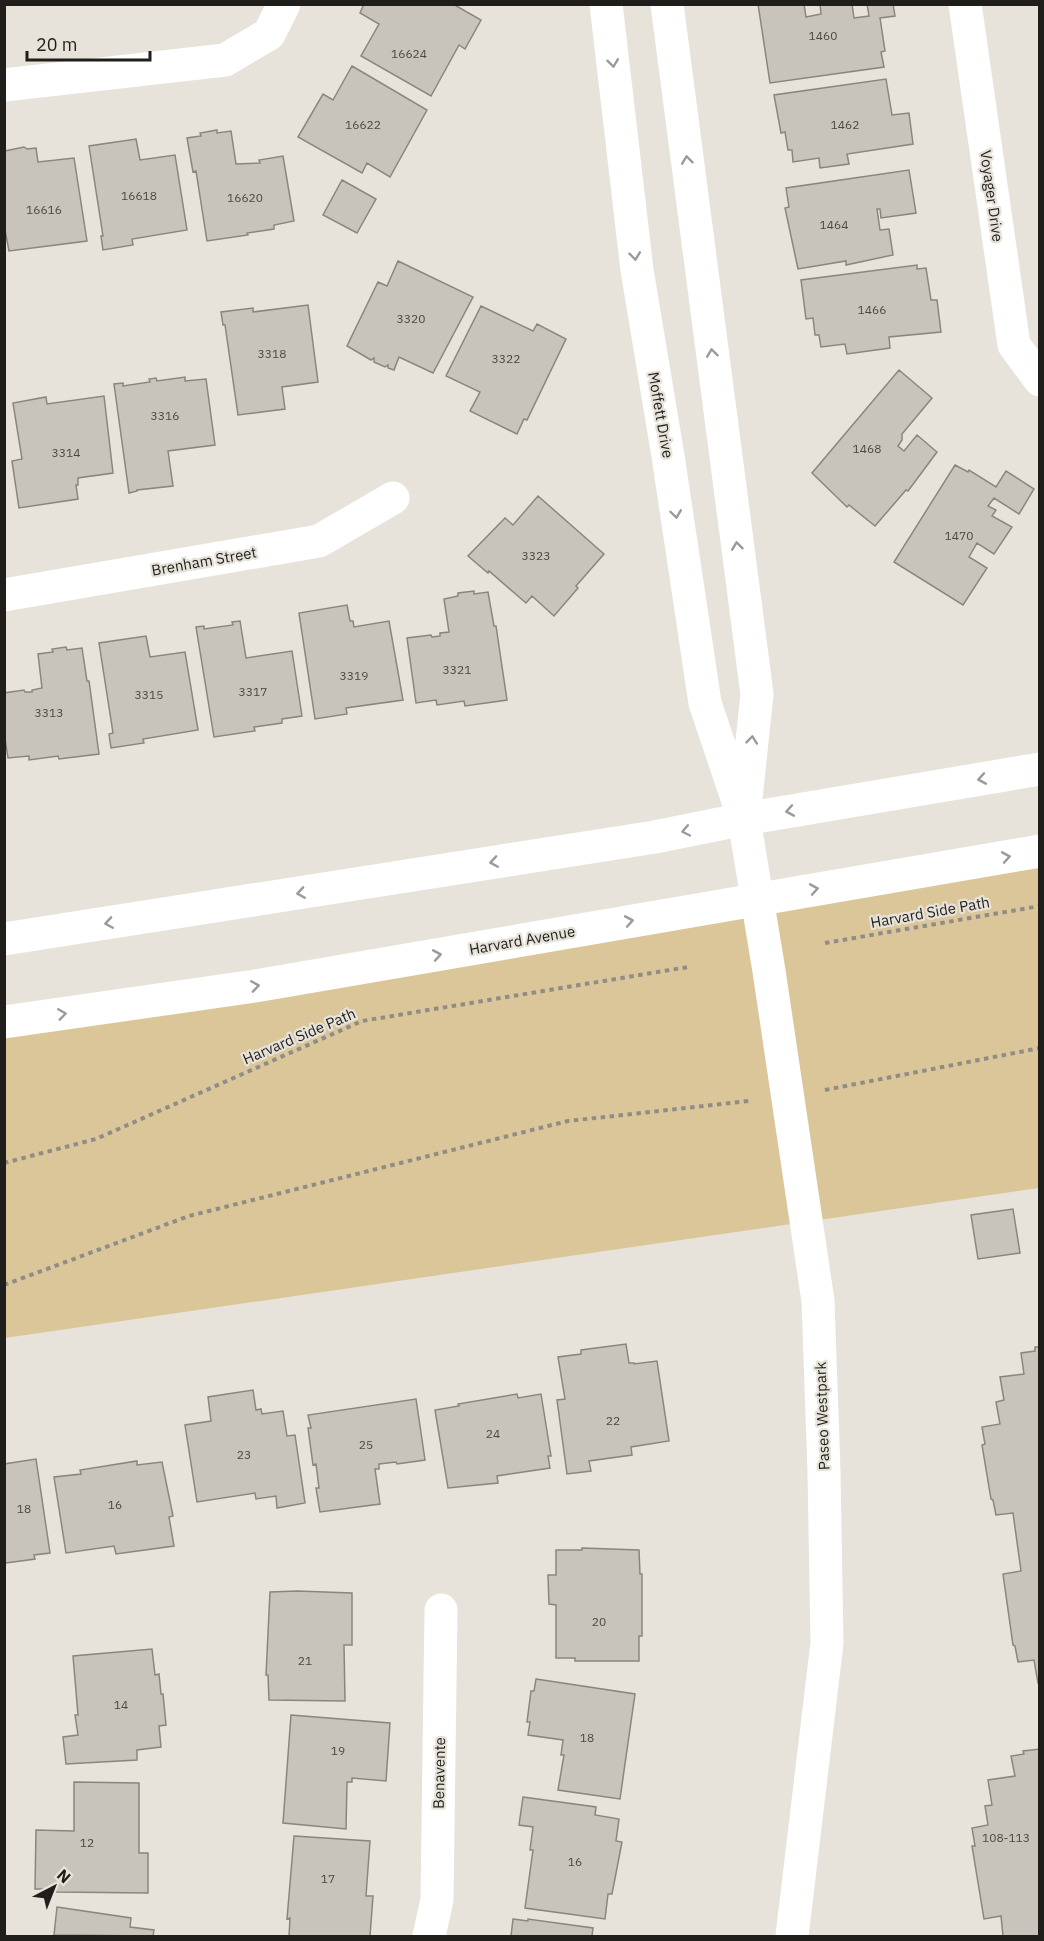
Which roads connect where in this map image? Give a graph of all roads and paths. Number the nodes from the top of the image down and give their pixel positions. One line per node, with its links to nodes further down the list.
1 (284, 4): 5 (street)
2 (606, 4): 10 (street, Moffett Drive, one-way to 10)
3 (667, 4): 10 (street, Moffett Drive, one-way to 3)
4 (965, 4): 6 (street, Voyager Drive)
5 (4, 85)
6 (1040, 380)
7 (393, 498): 8 (street, Brenham Street)
8 (4, 595)
9 (1040, 769): 10 (street, one-way to 10)
10 (744, 819): 12 (street, Moffett Drive); 14 (street, one-way to 14)
11 (1040, 851): 12 (street, Harvard Avenue, one-way to 11)
12 (756, 899): 17 (street, Harvard Avenue, one-way to 12); 19 (street, Paseo Westpark)
13 (1040, 906): 15 (path, Harvard Side Path)
14 (4, 939)
15 (825, 943)
16 (688, 967): 20 (path, Harvard Side Path)
17 (4, 1022)
18 (1040, 1048): 19 (path)
19 (788, 1098): 21 (path); 24 (street, Paseo Westpark)
20 (4, 1163)
21 (4, 1286)
22 (441, 1610): 23 (street, Benavente)
23 (429, 1936)
24 (792, 1936)

